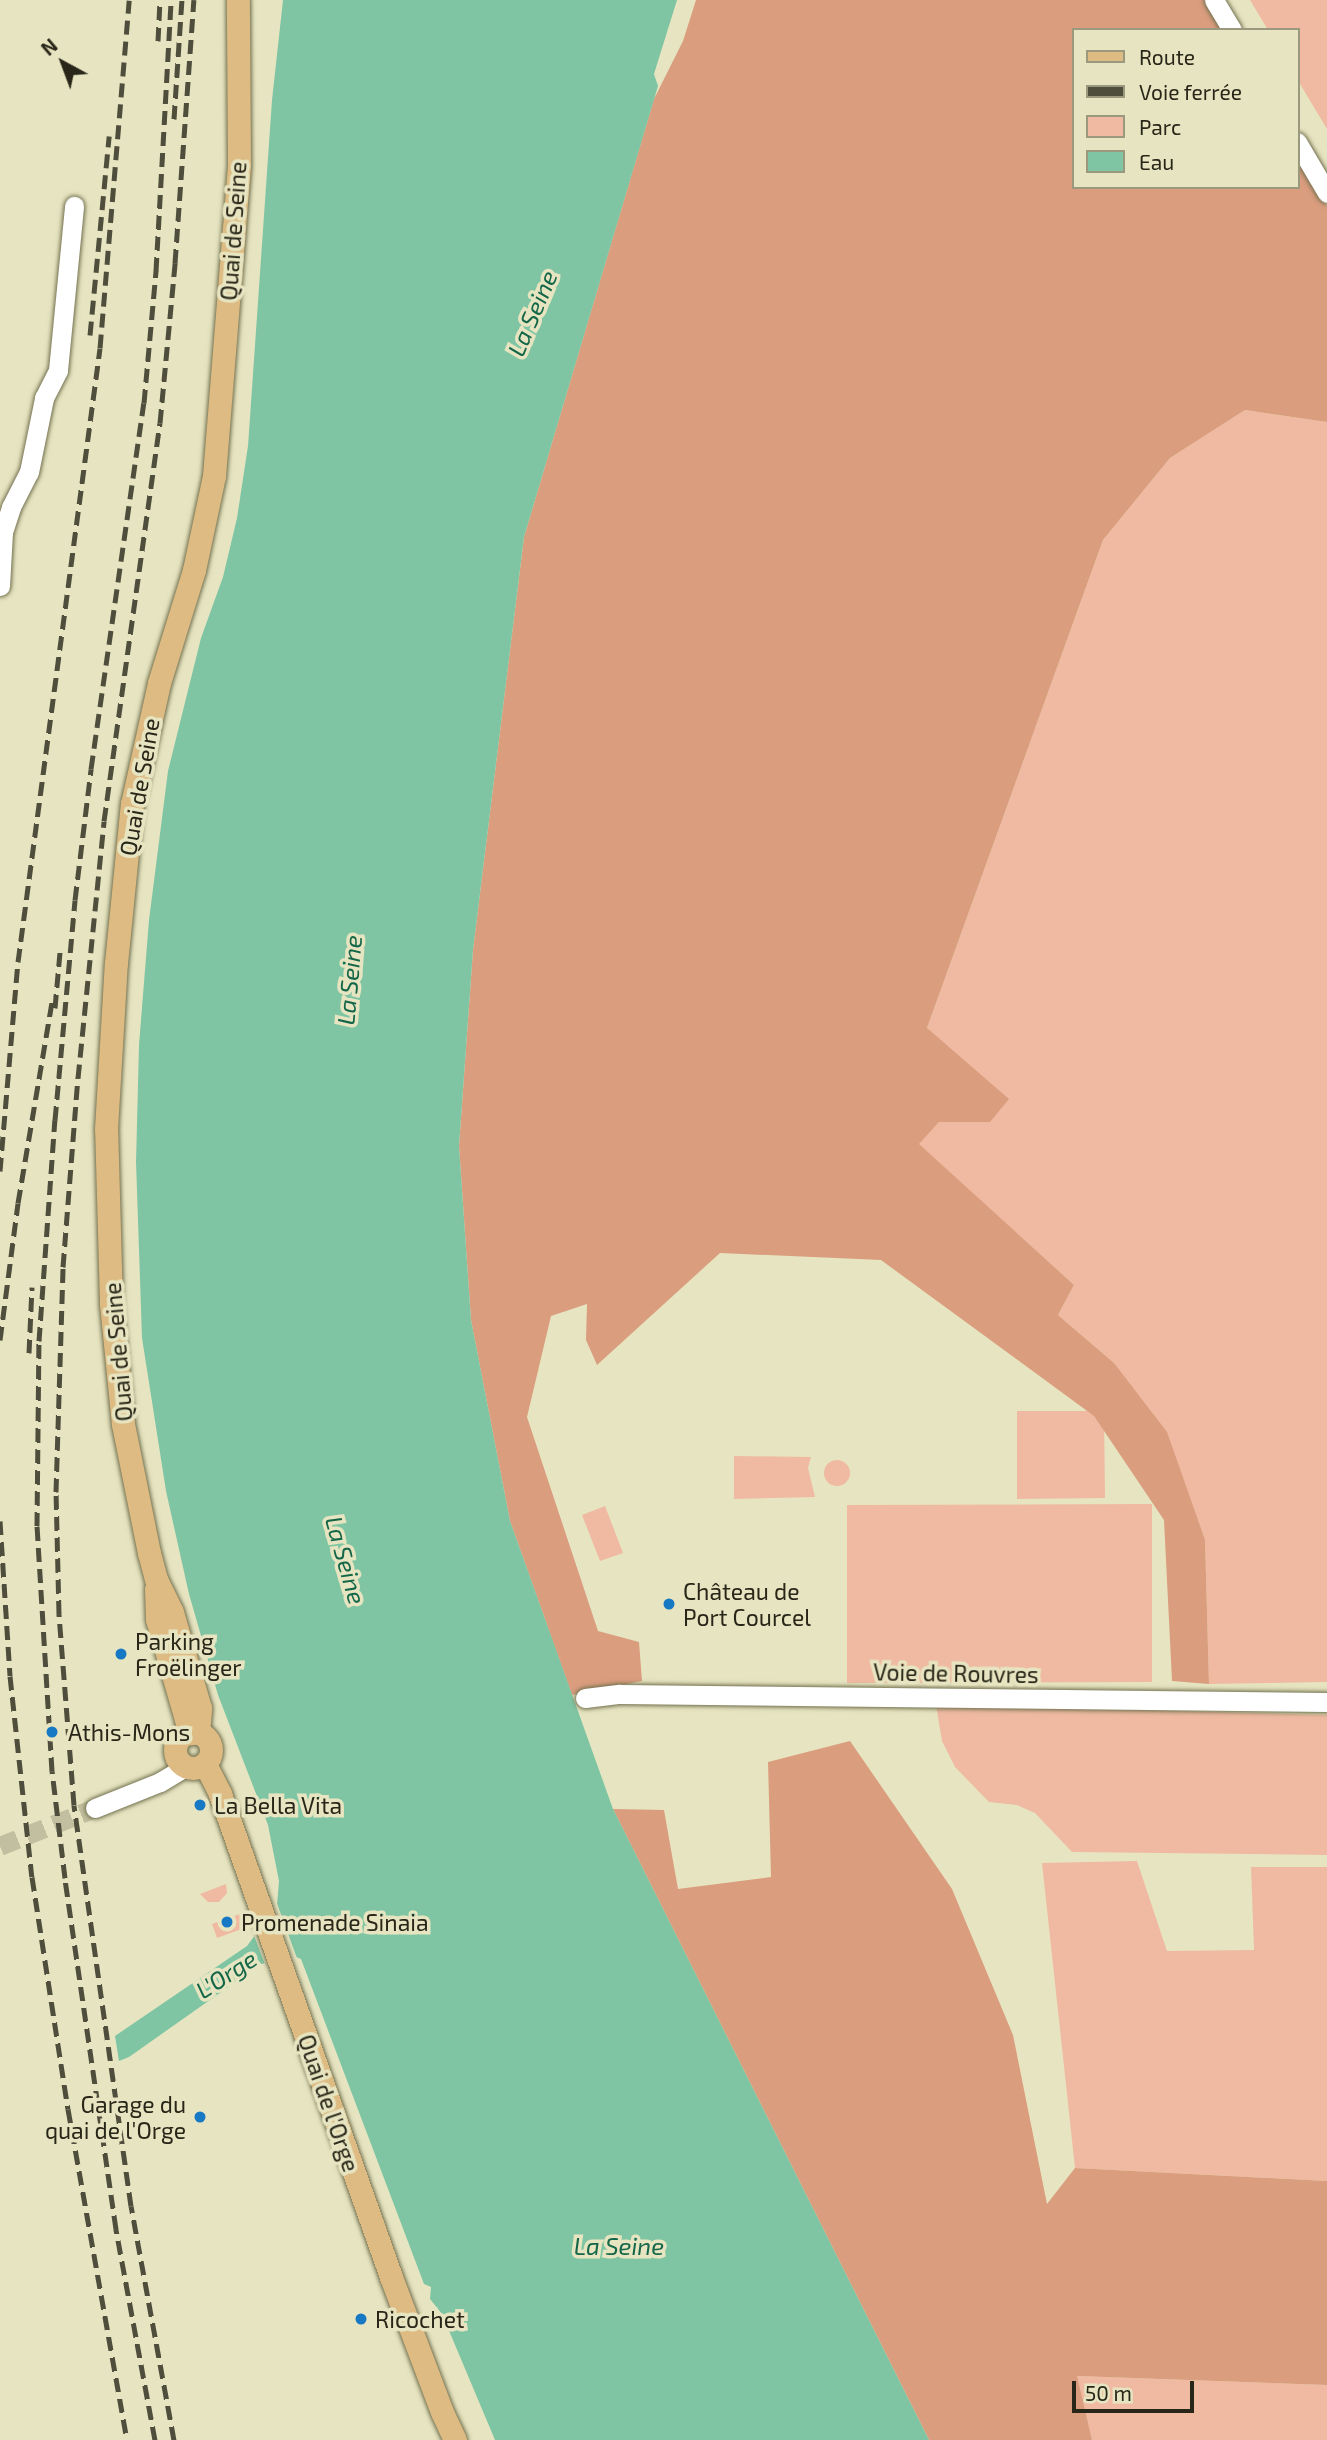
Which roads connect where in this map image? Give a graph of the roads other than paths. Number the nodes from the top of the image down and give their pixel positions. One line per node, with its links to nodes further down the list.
1 (238, 0): 10 (main road, Quai de Seine)
2 (1214, 0): 3 (street)
3 (1231, 28)
4 (1299, 145): 5 (street)
5 (1327, 193)
6 (74, 206): 7 (street)
7 (0, 586)
8 (585, 1698): 9 (street, Voie de Rouvres)
9 (1327, 1702)
10 (194, 1733): 11 (main road); 11 (main road)
11 (195, 1766): 12 (street); 13 (main road, Quai de l'Orge)
12 (95, 1808)
13 (456, 2440)

